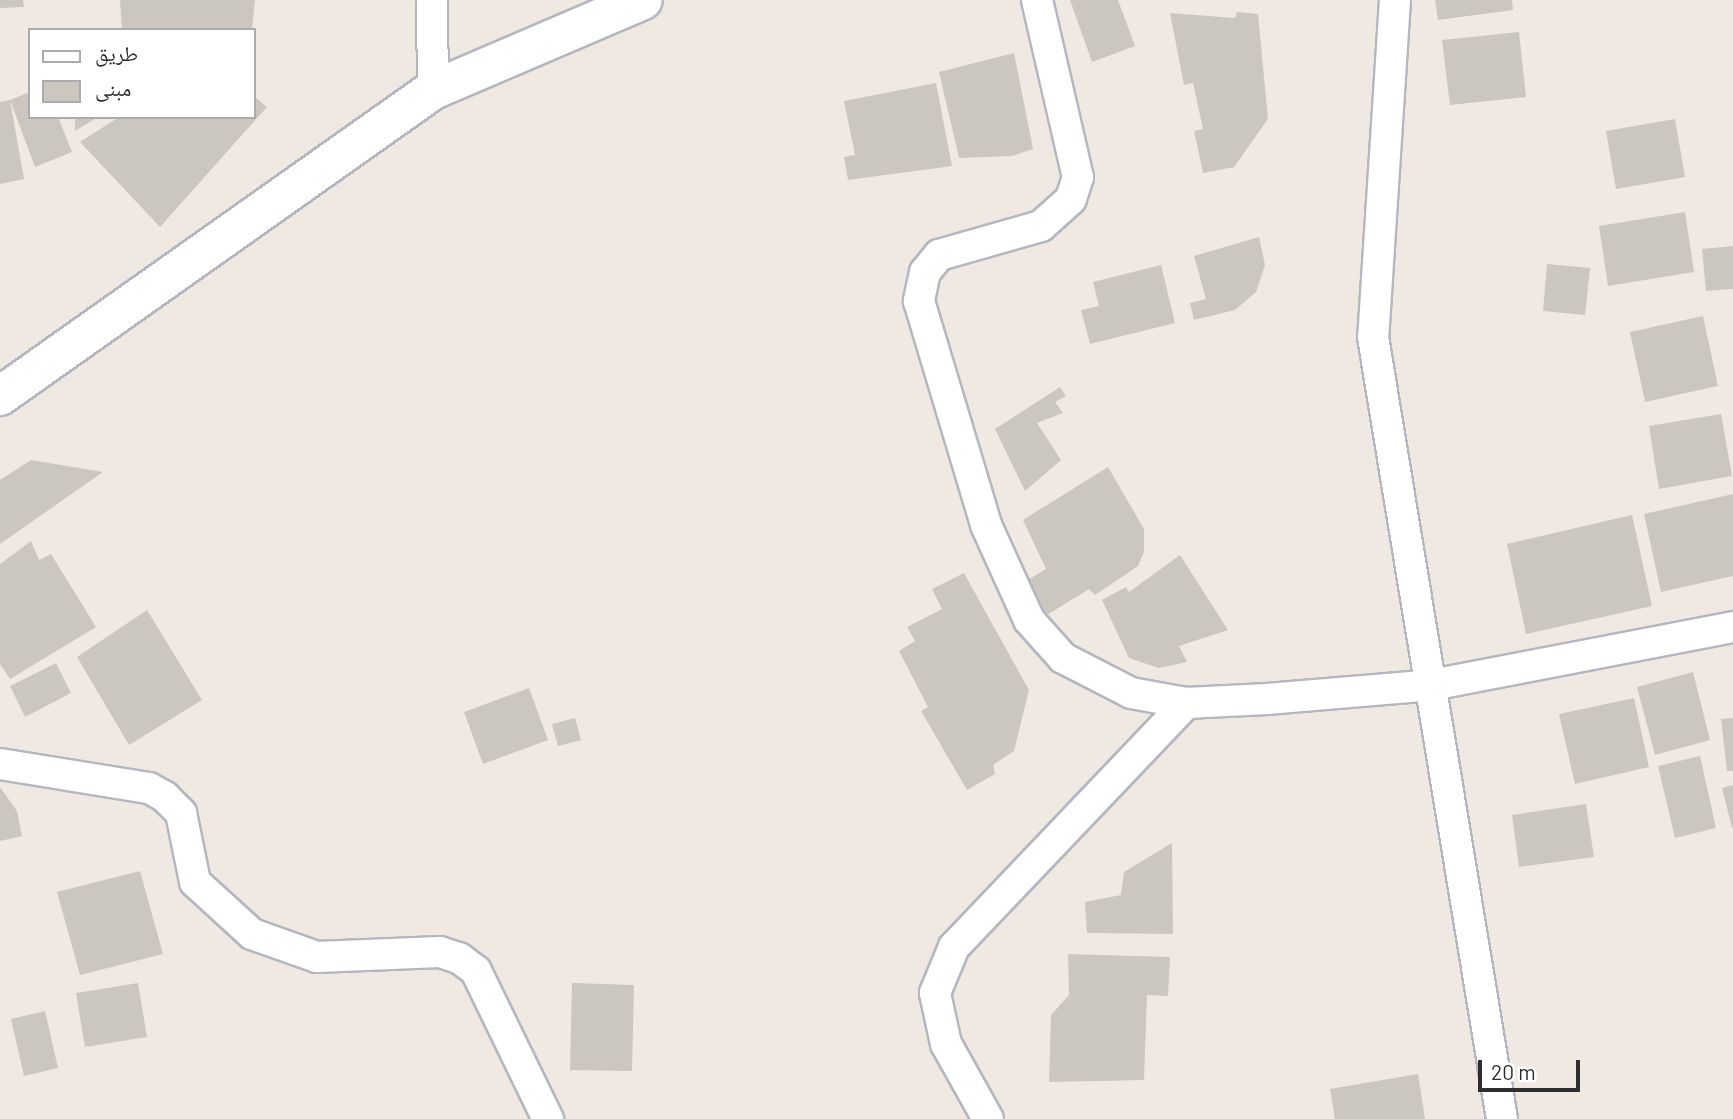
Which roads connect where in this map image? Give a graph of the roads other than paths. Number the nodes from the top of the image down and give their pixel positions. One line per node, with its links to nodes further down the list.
1 (432, 0): 5 (street)
2 (643, 0): 5 (street)
3 (1037, 0): 9 (street)
4 (1395, 0): 8 (street)
5 (433, 90): 6 (street)
6 (0, 396)
7 (1733, 627): 8 (street)
8 (1432, 685): 9 (street); 13 (street)
9 (1185, 703): 12 (street)
10 (0, 764): 11 (street)
11 (548, 1119)
12 (988, 1119)
13 (1502, 1119)

